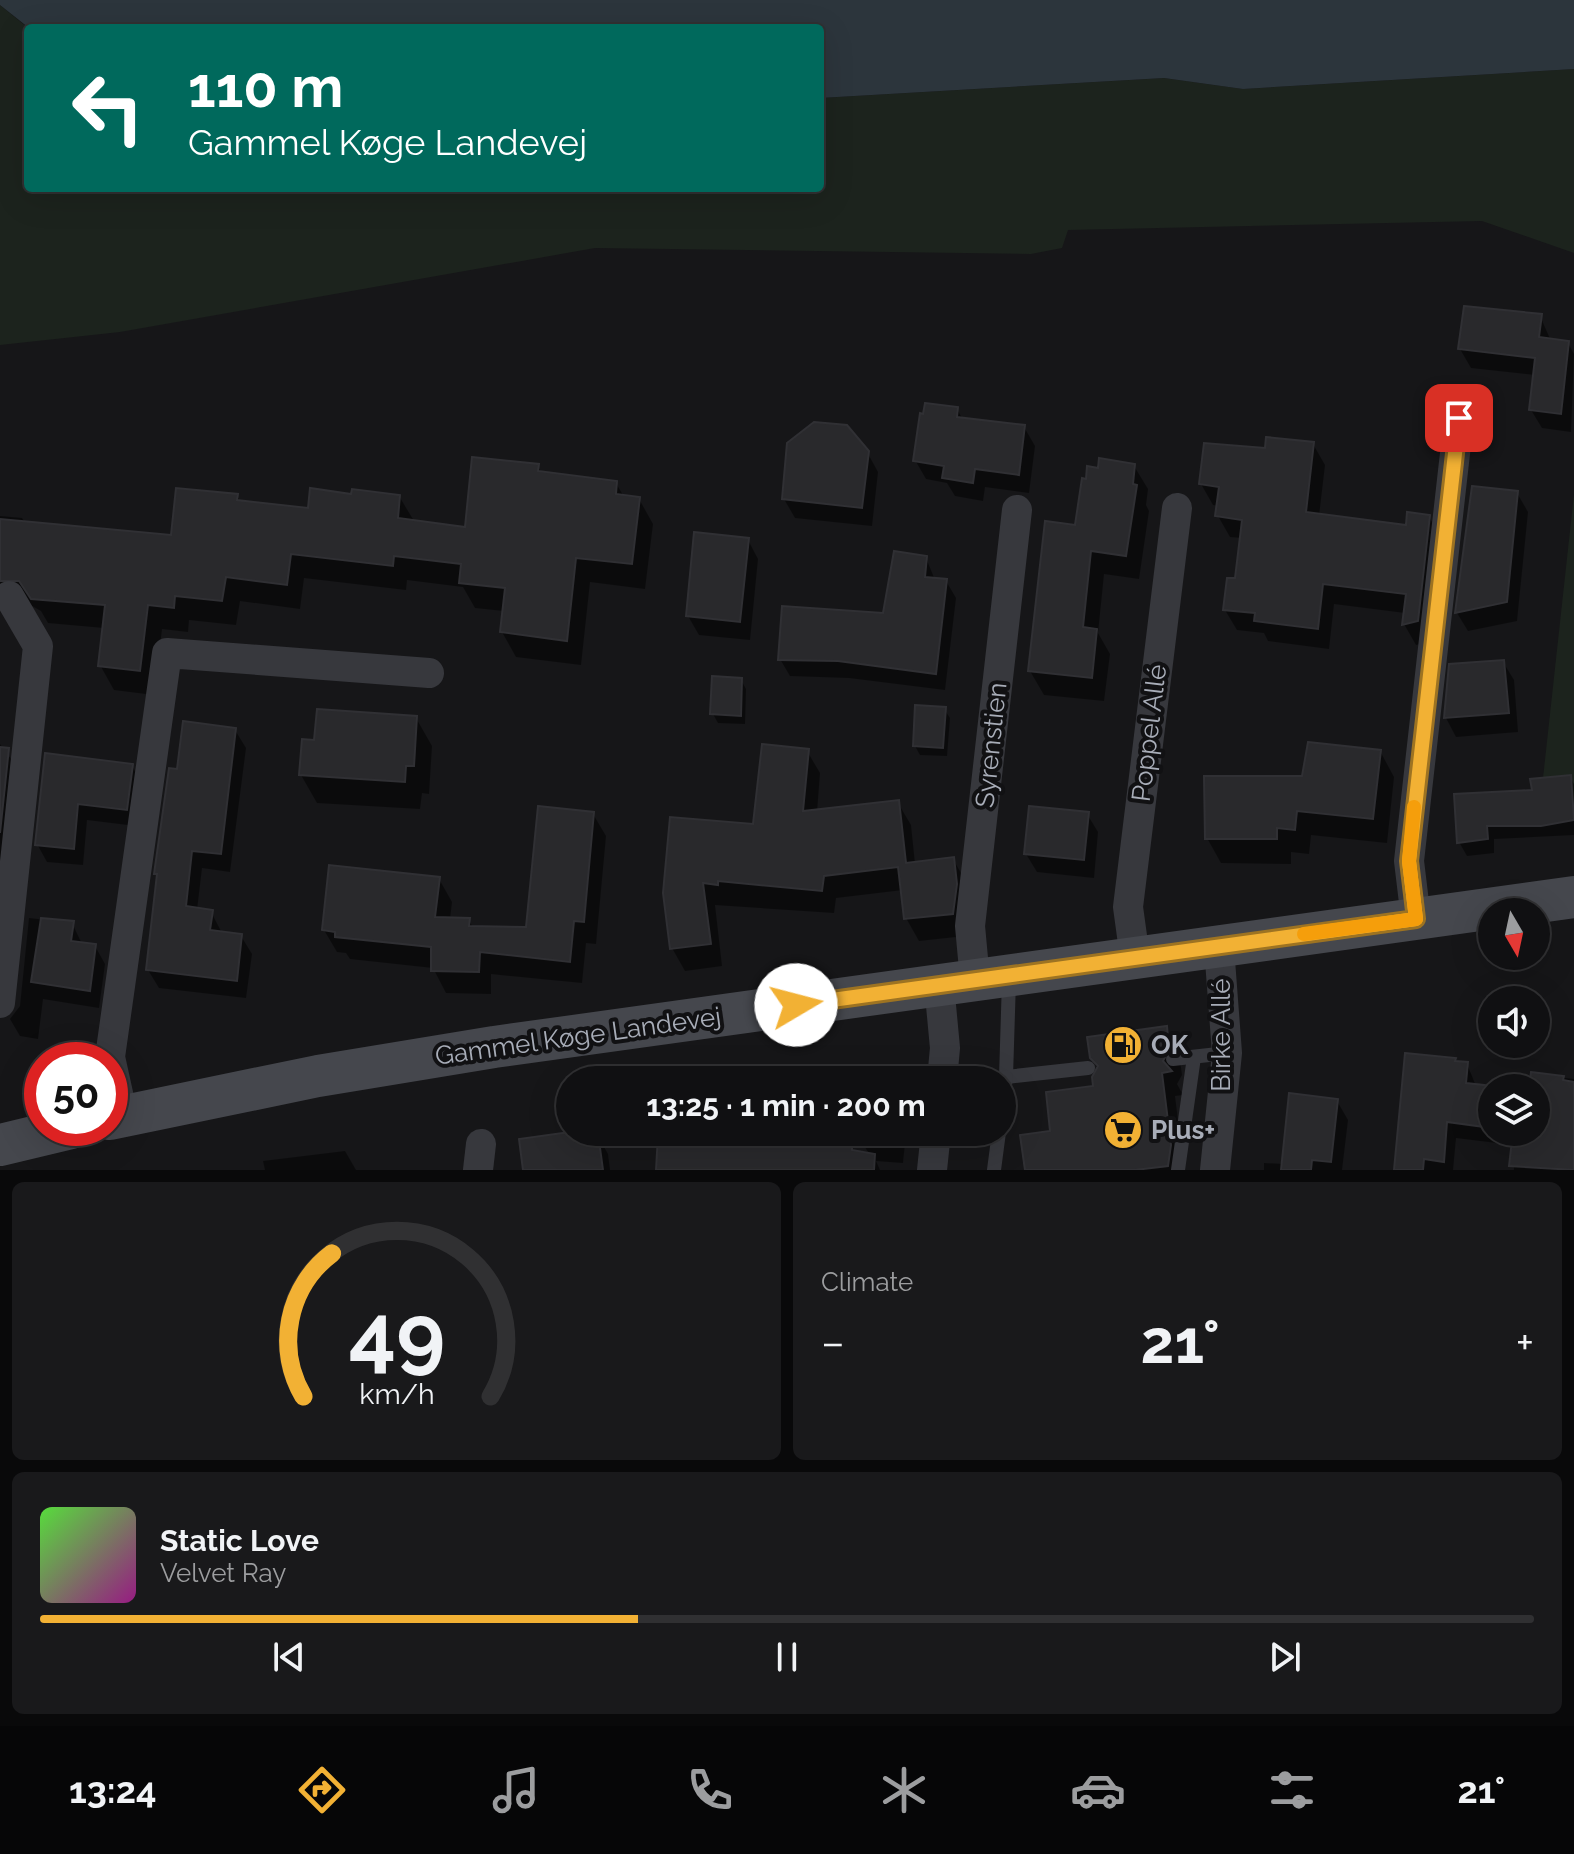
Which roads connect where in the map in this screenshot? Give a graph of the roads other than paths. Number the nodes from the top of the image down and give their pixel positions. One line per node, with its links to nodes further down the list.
1 (1459, 418): 7 (street)
2 (1177, 508): 9 (street, Poppel Allé)
3 (1017, 510): 10 (street, Syrenstien)
4 (9, 596): 11 (street)
5 (429, 673): 12 (street, Gammel Køge Landevej)
6 (1574, 897): 7 (main road, Gammel Køge Landevej)
7 (1416, 919): 8 (main road, Gammel Køge Landevej)
8 (1219, 947): 9 (main road, Gammel Køge Landevej); 13 (street, Birke Allé)
9 (1135, 958): 10 (main road, Gammel Køge Landevej)
10 (974, 980): 16 (street, Syrenstien); 17 (lane); 20 (main road, Gammel Køge Landevej)
11 (0, 1003)
12 (112, 1042)
13 (1227, 1053): 14 (lane); 28 (street, Birke Allé)
14 (1194, 1057): 15 (lane); 27 (lane)
15 (1173, 1059)
16 (943, 1066)
17 (1002, 1066)
18 (1088, 1068): 19 (lane)
19 (1016, 1076)
20 (128, 1116)
21 (24, 1135): 22 (main road)
22 (1, 1138)
23 (935, 1146): 25 (street)
24 (997, 1146): 26 (lane)
25 (932, 1170)
26 (994, 1170)
27 (1178, 1170)
28 (1215, 1170)

